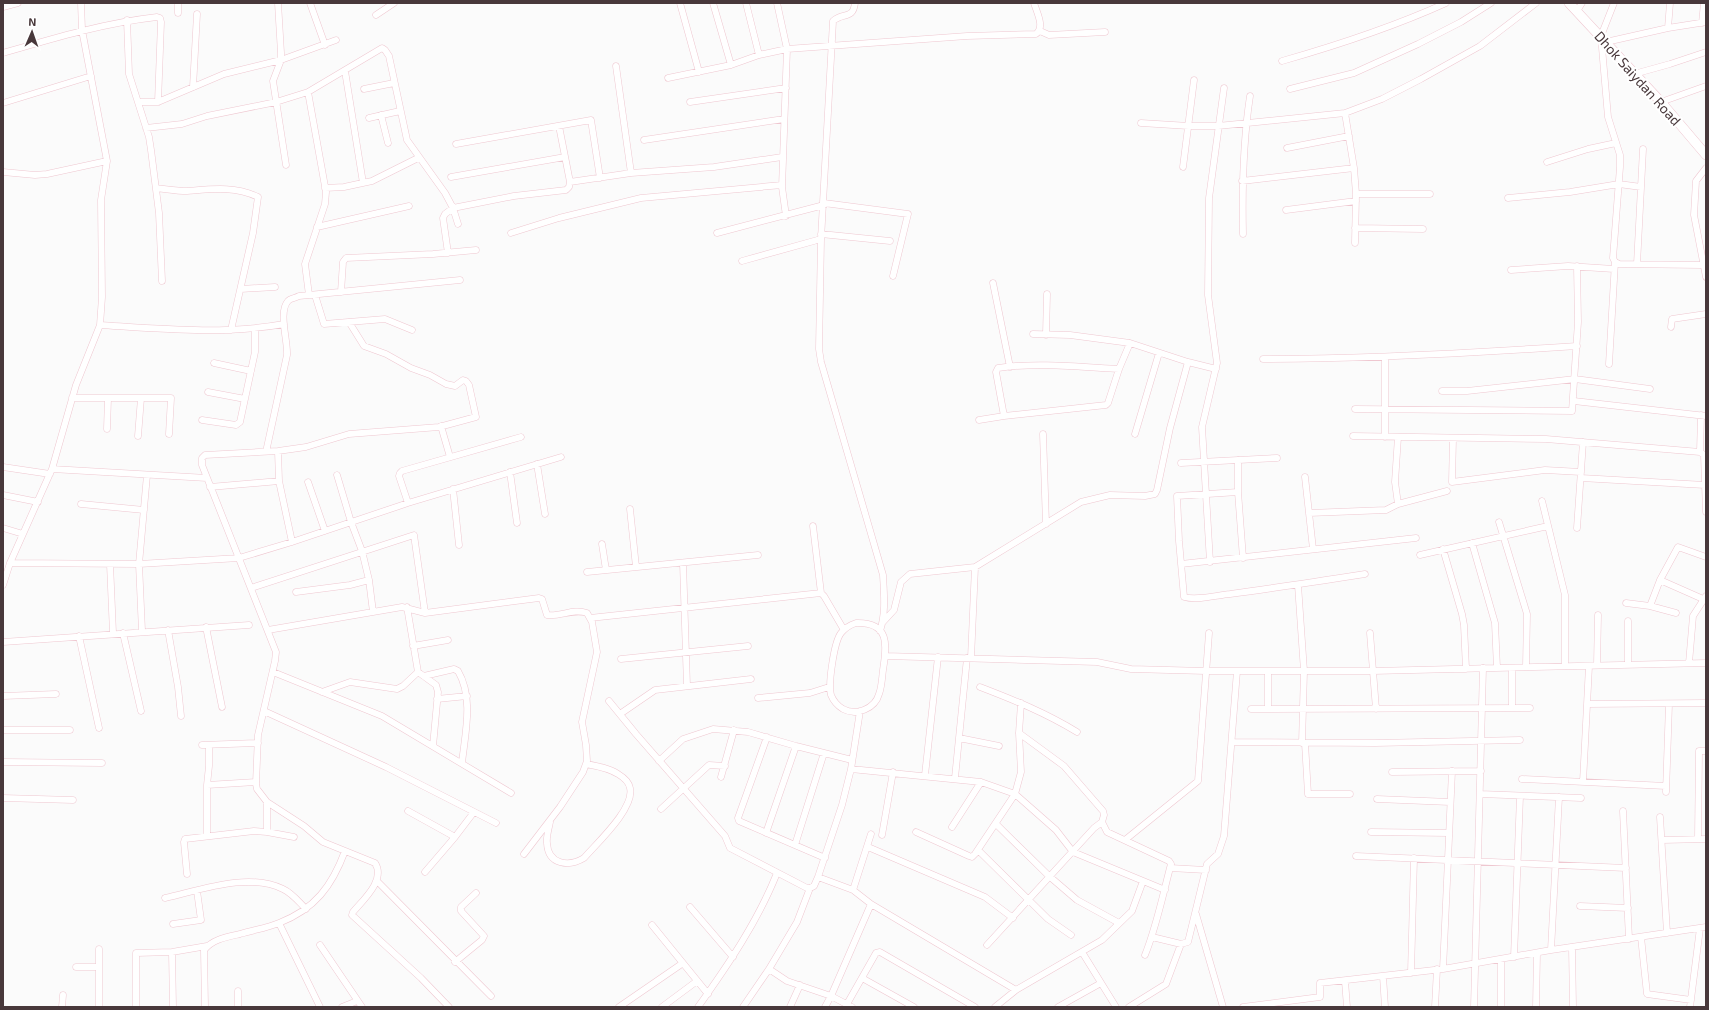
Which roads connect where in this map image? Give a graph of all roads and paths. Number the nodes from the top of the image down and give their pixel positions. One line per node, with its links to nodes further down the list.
1 (18, 3): 21 (street)
2 (80, 3): 29 (street)
3 (178, 3): 23 (street)
4 (278, 3): 40 (street)
5 (310, 3): 34 (street)
6 (394, 3): 25 (street)
7 (680, 3): 45 (street)
8 (713, 3): 42 (street)
9 (746, 3): 39 (street)
10 (777, 3): 36 (street)
11 (855, 3): 35 (street)
12 (1034, 3): 30 (street)
13 (1446, 3): 41 (street)
14 (1491, 3): 56 (street)
15 (1536, 3): 66 (street)
16 (1569, 3): 22 (main road, Dhok Saiydan Road)
17 (1582, 3): 22 (street)
18 (1614, 3): 32 (street)
19 (1670, 3): 28 (street)
20 (1704, 3): 27 (street)
21 (3, 7)
22 (1577, 12): 32 (main road, Dhok Saiydan Road)
23 (178, 13)
24 (197, 14): 52 (street)
25 (376, 15)
26 (127, 20): 29 (street); 59 (street); 60 (street)
27 (1704, 22): 28 (street)
28 (1668, 28): 32 (street)
29 (82, 30): 38 (street); 47 (street)
30 (1040, 31): 31 (street); 35 (street)
31 (1105, 32)
32 (1603, 39): 46 (main road, Dhok Saiydan Road); 79 (street)
33 (336, 40): 34 (street)
34 (325, 45): 40 (street)
35 (832, 46): 36 (street); 109 (street)
36 (788, 49): 39 (street); 53 (street)
37 (1706, 52): 46 (street)
38 (3, 53)
39 (759, 54): 42 (street)
40 (281, 60): 52 (street); 61 (street)
41 (1282, 61)
42 (731, 65): 45 (street)
43 (616, 66): 94 (street)
44 (345, 71): 50 (street); 57 (street); 99 (street)
45 (699, 72): 48 (street)
46 (1634, 74): 63 (main road, Dhok Saiydan Road)
47 (91, 76): 64 (street); 87 (street)
48 (668, 78)
49 (1194, 80): 73 (street)
50 (394, 83): 55 (street); 65 (street)
51 (1706, 86): 63 (street)
52 (193, 88): 60 (street)
53 (786, 88): 62 (street); 69 (street)
54 (1224, 88): 74 (street)
55 (364, 89)
56 (1290, 89)
57 (308, 92): 61 (street); 104 (street)
58 (1250, 96): 71 (street)
59 (138, 102): 60 (street); 75 (street)
60 (158, 102)
61 (276, 102): 75 (street); 89 (street)
62 (690, 102)
63 (1661, 102): 83 (main road, Dhok Saiydan Road)
64 (3, 103)
65 (400, 110): 67 (street); 84 (street)
66 (1345, 113): 71 (street); 76 (street)
67 (381, 115): 68 (street); 78 (street)
68 (368, 118)
69 (784, 119): 77 (street); 86 (street)
70 (1141, 123): 73 (street)
71 (1246, 123): 74 (street); 97 (street)
72 (559, 126): 80 (street); 85 (street); 96 (street)
73 (1189, 126): 74 (street); 90 (street)
74 (1218, 126): 162 (street)
75 (146, 128): 103 (street)
76 (1349, 136): 81 (street); 91 (street)
77 (644, 140)
78 (388, 143)
79 (1616, 143): 88 (street); 100 (street)
80 (456, 144)
81 (1287, 148)
82 (1643, 149): 102 (street)
83 (1706, 154)
84 (418, 158): 99 (street); 111 (street)
85 (565, 158): 95 (street); 98 (street)
86 (782, 158): 94 (street); 101 (street)
87 (107, 160): 93 (street); 145 (street)
88 (1547, 162)
89 (286, 165)
90 (1183, 167)
91 (1354, 168): 97 (street); 105 (street)
92 (1706, 168): 128 (street)
93 (3, 172)
94 (631, 173): 96 (street)
95 (451, 177)
96 (600, 178): 98 (street)
97 (1242, 181): 120 (street)
98 (570, 182): 111 (street)
99 (362, 183): 104 (street)
100 (1619, 184): 102 (street); 107 (street); 130 (street)
101 (782, 185): 113 (street); 118 (street)
102 (1641, 187): 127 (street)
103 (156, 188): 135 (street); 138 (street)
104 (326, 188): 115 (street)
105 (1356, 194): 106 (street); 108 (street)
106 (1430, 194)
107 (1508, 198)
108 (1356, 201): 112 (street); 116 (street)
109 (824, 204): 113 (street); 121 (street); 132 (street)
110 (409, 206): 115 (street)
111 (453, 208): 114 (street); 125 (street)
112 (1286, 210)
113 (786, 216): 119 (street)
114 (458, 224)
115 (317, 227): 141 (street)
116 (1356, 228): 117 (street); 123 (street)
117 (1423, 229)
118 (511, 233)
119 (717, 234)
120 (1243, 234)
121 (821, 236): 122 (street); 126 (street); 281 (street)
122 (890, 241)
123 (1355, 243)
124 (476, 250): 125 (street)
125 (448, 253): 139 (street)
126 (742, 261)
127 (1637, 264): 128 (street); 130 (street)
128 (1702, 265): 133 (street)
129 (1577, 266): 130 (street); 131 (street); 153 (street)
130 (1614, 266): 159 (street)
131 (1511, 270)
132 (893, 276)
133 (1706, 277)
134 (460, 280): 139 (street)
135 (162, 281)
136 (993, 283): 160 (street)
137 (275, 287): 138 (street)
138 (241, 289): 148 (street)
139 (341, 292): 141 (street)
140 (1047, 294): 151 (street)
141 (312, 295): 143 (street); 144 (street)
142 (1706, 314): 146 (street)
143 (349, 322): 149 (street); 179 (street)
144 (284, 324): 147 (street); 192 (street)
145 (100, 325): 148 (street); 168 (street)
146 (1671, 327)
147 (255, 329): 148 (street); 163 (street)
148 (231, 330)
149 (412, 330)
150 (1033, 334): 151 (street)
151 (1046, 335): 152 (street)
152 (1130, 343): 154 (street); 161 (street)
153 (1577, 346): 155 (street); 164 (street)
154 (1159, 352): 157 (street); 183 (street)
155 (1385, 357): 156 (street); 174 (street)
156 (1263, 359)
157 (1188, 362): 162 (street); 231 (street)
158 (214, 363): 163 (street)
159 (1610, 364)
160 (1010, 366): 161 (street); 175 (street)
161 (1119, 369): 175 (street)
162 (1216, 369): 198 (street)
163 (251, 371): 171 (street)
164 (1575, 379): 165 (street); 166 (street); 172 (street)
165 (1650, 389)
166 (1442, 391)
167 (208, 392): 171 (street)
168 (72, 398): 169 (street); 202 (street)
169 (108, 398): 170 (street); 180 (street)
170 (141, 398): 181 (street); 184 (street)
171 (245, 400): 177 (street)
172 (1574, 401): 174 (street); 176 (street)
173 (1355, 408): 174 (street)
174 (1386, 409): 187 (street)
175 (1004, 416): 178 (street)
176 (1703, 416): 193 (street)
177 (202, 420)
178 (980, 420)
179 (441, 426): 191 (street); 194 (street)
180 (107, 429)
181 (169, 434)
182 (1043, 434): 231 (street)
183 (1136, 434)
184 (138, 436)
185 (1353, 436): 187 (street)
186 (521, 437): 194 (street)
187 (1385, 437): 188 (street)
188 (1398, 437): 189 (street); 222 (street)
189 (1453, 438): 190 (street); 206 (street)
190 (1583, 442): 193 (street); 206 (street)
191 (278, 451): 192 (street); 209 (street)
192 (266, 452): 208 (street)
193 (1700, 452): 211 (street)
194 (450, 457): 220 (street)
195 (561, 457): 200 (street)
196 (1277, 458): 197 (street)
197 (1238, 460): 198 (street); 215 (street)
198 (1204, 462): 199 (street); 216 (street)
199 (1181, 463)
200 (538, 464): 203 (street); 227 (street)
201 (3, 467): 202 (street)
202 (51, 472): 205 (street); 219 (street)
203 (510, 472): 213 (street); 230 (street)
204 (337, 474): 228 (street)
205 (147, 475): 208 (street); 224 (street)
206 (1581, 475): 211 (street); 235 (street)
207 (1305, 477): 226 (street)
208 (207, 478): 212 (street)
209 (279, 481): 212 (street); 240 (street)
210 (308, 482): 236 (street)
211 (1705, 485): 225 (street)
212 (210, 486): 249 (street)
213 (453, 489): 220 (street); 243 (street)
214 (1447, 491): 222 (street)
215 (1238, 492): 216 (street); 250 (street)
216 (1206, 494): 252 (street); 257 (street)
217 (3, 495): 219 (street)
218 (1542, 501): 233 (street)
219 (38, 502): 237 (street)
220 (408, 503): 228 (street)
221 (81, 504): 224 (street)
222 (1398, 504): 226 (street)
223 (630, 509): 258 (street)
224 (144, 510): 256 (street)
225 (1706, 512)
226 (1309, 513): 244 (street)
227 (545, 514)
228 (352, 522): 236 (street); 246 (street)
229 (1499, 522): 238 (street)
230 (517, 523)
231 (1046, 524): 259 (street)
232 (813, 526): 269 (street)
233 (1548, 526): 238 (street); 306 (street)
234 (3, 528): 237 (street)
235 (1577, 528)
236 (325, 531): 240 (street)
237 (23, 534): 253 (street)
238 (1503, 536): 241 (street); 309 (street)
239 (1416, 538): 244 (street)
240 (292, 542): 249 (street)
241 (1472, 543): 245 (street); 311 (street)
242 (602, 544): 260 (street)
243 (459, 545)
244 (1313, 549): 250 (street)
245 (1443, 550): 248 (street); 313 (street)
246 (362, 551): 263 (street); 267 (street); 276 (street)
247 (758, 555): 254 (street)
248 (1420, 555)
249 (239, 558): 256 (street); 267 (street)
250 (1243, 558): 252 (street)
251 (1706, 558): 264 (street)
252 (1210, 562): 257 (street)
253 (10, 563): 255 (street); 265 (street)
254 (684, 563): 258 (street); 274 (street)
255 (110, 564): 256 (street); 289 (street)
256 (139, 564): 287 (street)
257 (1180, 564): 266 (street)
258 (636, 567): 260 (street)
259 (975, 567): 281 (street); 301 (street)
260 (606, 570): 261 (street)
261 (587, 572)
262 (1365, 574): 266 (street)
263 (369, 580): 268 (street); 275 (street)
264 (1660, 580): 270 (street); 272 (street)
265 (3, 585)
266 (1298, 585): 317 (street)
267 (251, 588): 285 (street)
268 (296, 592)
269 (821, 593): 274 (street); 286 (street)
270 (1705, 598): 303 (street)
271 (1626, 603): 272 (street)
272 (1650, 606): 277 (street)
273 (407, 607): 275 (street); 276 (street); 296 (street)
274 (685, 608): 279 (street); 298 (street)
275 (373, 612): 285 (street)
276 (425, 612): 279 (street)
277 (1676, 613)
278 (1598, 615): 308 (street)
279 (590, 618): 375 (street)
280 (1628, 621): 305 (street)
281 (883, 622): 288 (street)
282 (249, 625): 283 (street)
283 (206, 627): 284 (street); 337 (street)
284 (168, 630): 287 (street); 349 (street)
285 (268, 630): 319 (street)
286 (844, 630): 288 (street); 324 (street)
287 (142, 631): 290 (street)
288 (880, 631): 299 (street)
289 (113, 633): 290 (street); 293 (street)
290 (123, 633): 345 (street)
291 (1209, 633): 314 (street)
292 (1370, 633): 318 (street)
293 (79, 636): 295 (street); 350 (street)
294 (448, 640): 296 (street)
295 (3, 642)
296 (413, 646): 320 (street)
297 (748, 646): 298 (street)
298 (686, 653): 302 (street); 323 (street)
299 (885, 656): 300 (street); 347 (street)
300 (938, 657): 301 (street); 382 (street)
301 (969, 658): 314 (street); 357 (street)
302 (621, 659)
303 (1689, 663): 304 (street); 305 (street)
304 (1706, 664)
305 (1628, 665): 308 (street)
306 (1565, 666): 307 (street); 309 (street)
307 (1589, 666): 308 (street); 335 (street)
308 (1597, 666)
309 (1526, 667): 312 (street)
310 (1483, 668): 311 (street); 313 (street); 338 (street)
311 (1497, 668): 312 (street)
312 (1512, 668): 339 (street)
313 (1466, 669): 318 (street)
314 (1206, 671): 315 (street); 425 (street)
315 (1237, 671): 316 (street); 360 (street)
316 (1268, 671): 317 (street); 342 (street)
317 (1304, 671): 318 (street); 344 (street)
318 (1373, 671): 343 (street)
319 (273, 672): 326 (street); 346 (street)
320 (418, 672): 321 (street); 326 (street)
321 (424, 676): 329 (street); 331 (street)
322 (751, 679): 323 (street)
323 (687, 686): 348 (street)
324 (830, 687): 330 (street); 347 (street)
325 (980, 687): 333 (street)
326 (322, 692): 365 (street)
327 (56, 694): 328 (street)
328 (3, 696)
329 (467, 696): 331 (street); 373 (street)
330 (758, 698)
331 (437, 699): 365 (street)
332 (609, 701): 348 (street)
333 (1021, 703): 354 (street); 355 (street)
334 (1706, 703): 336 (street)
335 (1587, 704): 336 (street); 388 (street)
336 (1669, 704): 388 (street)
337 (222, 707)
338 (1482, 708): 339 (street); 343 (street); 358 (street)
339 (1512, 708): 340 (street)
340 (1530, 708)
341 (1251, 709): 342 (street)
342 (1268, 709): 344 (street)
343 (1376, 709): 344 (street)
344 (1304, 710): 362 (street)
345 (141, 711)
346 (264, 711): 361 (street); 406 (street)
347 (860, 711): 370 (street)
348 (620, 714): 371 (street)
349 (181, 716)
350 (99, 728)
351 (3, 730): 352 (street)
352 (70, 730)
353 (734, 730): 356 (street); 371 (street); 376 (street)
354 (1077, 732)
355 (1019, 733): 392 (street); 409 (street)
356 (767, 737): 366 (street); 416 (street)
357 (959, 738): 367 (street); 384 (street)
358 (1481, 740): 359 (street); 362 (street); 379 (street)
359 (1520, 740)
360 (1233, 742): 362 (street); 442 (street)
361 (258, 743): 364 (street); 386 (street)
362 (1303, 743): 393 (street)
363 (202, 745): 364 (street)
364 (209, 745): 389 (street)
365 (433, 746): 373 (street)
366 (796, 746): 369 (street); 416 (street)
367 (999, 746)
368 (1706, 751): 423 (street)
369 (824, 753): 370 (street); 427 (street)
370 (852, 760): 377 (street)
371 (659, 761): 390 (street)
372 (3, 762): 374 (street)
373 (462, 763): 391 (street)
374 (102, 764)
375 (586, 764): 408 (street); 408 (street)
376 (725, 766): 383 (street); 390 (street)
377 (851, 769): 380 (street); 434 (street)
378 (1452, 771): 379 (street); 381 (street); 402 (street)
379 (1481, 771): 394 (street)
380 (893, 772): 382 (street); 419 (street)
381 (1392, 772)
382 (925, 775): 384 (street)
383 (721, 778)
384 (955, 778): 387 (street)
385 (1522, 780): 388 (street)
386 (256, 782): 389 (street); 401 (street)
387 (981, 782): 392 (street); 412 (street)
388 (1583, 782)
389 (207, 784): 420 (street)
390 (683, 788): 403 (street); 444 (street)
391 (511, 793)
392 (1015, 794): 411 (street); 431 (street)
393 (1350, 794)
394 (1480, 794): 395 (street); 437 (street)
395 (1520, 796): 396 (street); 438 (street)
396 (1559, 797): 398 (street); 439 (street)
397 (3, 798): 400 (street)
398 (1581, 798)
399 (1377, 799): 402 (street)
400 (73, 800)
401 (267, 802): 413 (street); 430 (street)
402 (1450, 802): 417 (street)
403 (661, 809)
404 (408, 811): 422 (street)
405 (1623, 811): 441 (street)
406 (474, 812): 410 (street); 422 (street)
407 (1660, 817): 426 (street)
408 (550, 820): 432 (street)
409 (1102, 822): 425 (street); 431 (street)
410 (496, 823)
411 (996, 824): 429 (street); 446 (street)
412 (952, 827)
413 (267, 832): 420 (street); 421 (street)
414 (916, 832): 429 (street)
415 (1371, 832): 417 (street)
416 (766, 833): 427 (street)
417 (1449, 833): 436 (street)
418 (871, 834): 428 (street)
419 (882, 834)
420 (207, 836): 445 (street)
421 (294, 837)
422 (455, 837): 443 (street)
423 (1698, 839): 424 (street); 426 (street)
424 (1706, 839)
425 (1125, 840): 440 (street)
426 (1662, 840): 469 (street)
427 (795, 845): 434 (street)
428 (868, 847): 451 (street); 463 (street)
429 (978, 850): 456 (street)
430 (345, 851): 448 (street); 461 (street)
431 (1073, 852): 446 (street); 449 (street)
432 (524, 854)
433 (1356, 856): 435 (street)
434 (825, 858): 447 (street)
435 (1414, 858): 436 (street); 495 (street)
436 (1448, 860): 437 (street); 494 (street)
437 (1478, 862): 438 (street); 490 (street)
438 (1517, 864): 439 (street); 485 (street)
439 (1556, 865): 441 (street); 480 (street)
440 (1170, 868): 442 (street); 452 (street)
441 (1626, 868): 460 (street)
442 (1206, 870): 462 (street)
443 (425, 872)
444 (777, 873): 450 (street); 486 (street)
445 (187, 874)
446 (1049, 876): 456 (street); 465 (street)
447 (818, 877): 450 (street); 451 (street)
448 (377, 881): 488 (street); 520 (street)
449 (1143, 881): 452 (street); 465 (street)
450 (810, 888): 493 (street)
451 (853, 890): 457 (street)
452 (1165, 890): 471 (street)
453 (197, 891): 455 (street); 461 (street); 466 (street)
454 (476, 893): 488 (street)
455 (165, 898)
456 (1028, 900): 463 (street); 470 (street)
457 (872, 904): 502 (street); 507 (street)
458 (1580, 906): 460 (street)
459 (690, 907): 486 (street)
460 (1628, 908): 473 (street)
461 (306, 909): 464 (street)
462 (1195, 912): 474 (street); 533 (street)
463 (1013, 918): 476 (street)
464 (279, 923): 477 (street); 517 (street)
465 (1119, 923): 482 (street)
466 (173, 924)
467 (652, 925): 489 (street)
468 (1703, 927): 469 (street); 509 (street)
469 (1667, 933): 472 (street)
470 (1071, 935)
471 (1152, 937): 474 (street); 484 (street)
472 (1641, 937): 473 (street); 509 (street)
473 (1629, 939): 478 (street)
474 (1181, 944): 532 (street)
475 (320, 945): 508 (street)
476 (988, 945)
477 (207, 946): 481 (street); 515 (street)
478 (1572, 947): 480 (street); 541 (street)
479 (100, 949): 492 (street)
480 (1552, 950): 483 (street)
481 (172, 952): 513 (street); 514 (street)
482 (1082, 952): 500 (street); 502 (street)
483 (1536, 953): 485 (street); 540 (street)
484 (1145, 955)
485 (1514, 956): 487 (street)
486 (733, 957): 504 (street)
487 (1501, 959): 490 (street); 539 (street)
488 (455, 962): 506 (street)
489 (683, 963): 498 (street); 521 (street)
490 (1476, 963): 494 (street); 538 (street)
491 (76, 967): 492 (street)
492 (99, 967): 512 (street)
493 (769, 969): 501 (street); 524 (street)
494 (1440, 969): 495 (street); 537 (street)
495 (1411, 973): 496 (street)
496 (1383, 976): 499 (street); 536 (street)
497 (862, 978): 510 (street); 527 (street); 528 (street)
498 (698, 981): 504 (street); 522 (street)
499 (1345, 981): 534 (street); 535 (street)
500 (1101, 983): 530 (street); 531 (street)
501 (800, 986): 507 (street); 525 (street)
502 (1016, 990): 529 (street)
503 (238, 991): 516 (street)
504 (708, 994): 523 (street)
505 (63, 995): 511 (street)
506 (491, 996)
507 (831, 996): 510 (street); 526 (street)
508 (357, 1001): 518 (street); 519 (street)
509 (1691, 1004)
510 (850, 1006)
511 (62, 1007)
512 (99, 1007)
513 (136, 1007)
514 (173, 1007)
515 (204, 1007)
516 (238, 1007)
517 (320, 1007)
518 (342, 1007)
519 (362, 1007)
520 (449, 1007)
521 (619, 1007)
522 (662, 1007)
523 (698, 1007)
524 (742, 1007)
525 (790, 1007)
526 (824, 1007)
527 (914, 1007)
528 (975, 1007)
529 (995, 1007)
530 (1058, 1007)
531 (1116, 1007)
532 (1129, 1007)
533 (1223, 1007)
534 (1243, 1007)
535 (1347, 1007)
536 (1385, 1007)
537 (1435, 1007)
538 (1474, 1007)
539 (1501, 1007)
540 (1536, 1007)
541 (1573, 1007)

